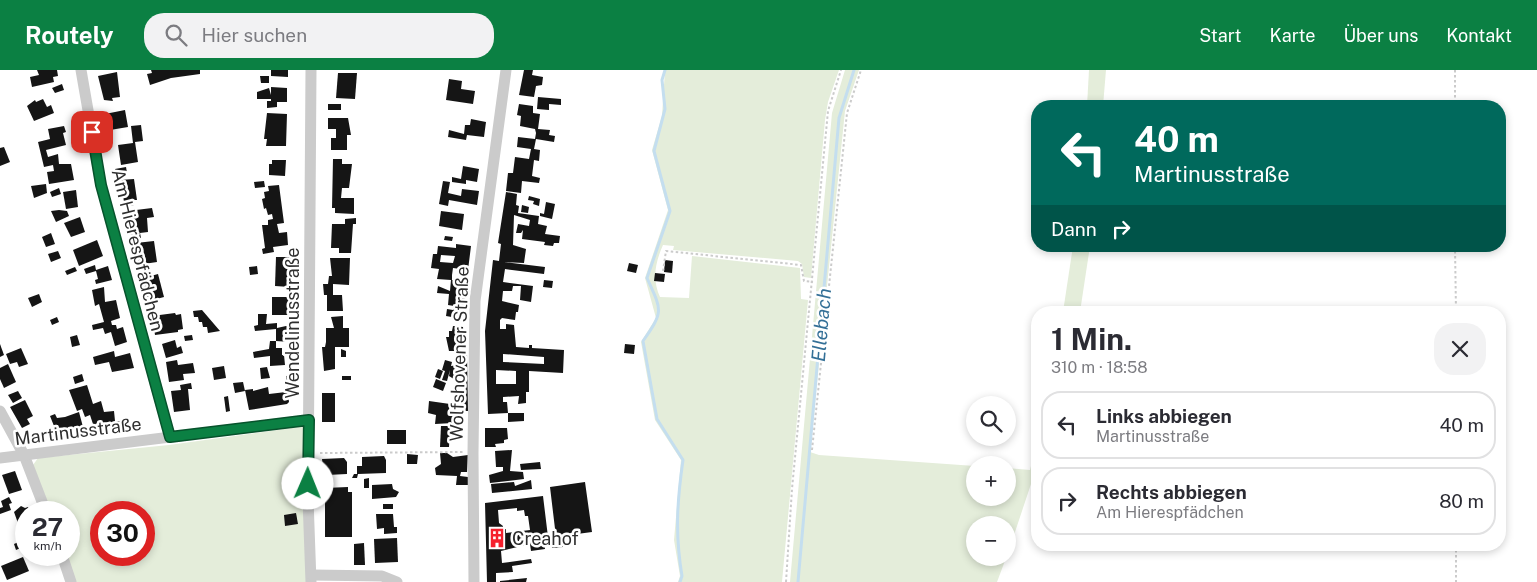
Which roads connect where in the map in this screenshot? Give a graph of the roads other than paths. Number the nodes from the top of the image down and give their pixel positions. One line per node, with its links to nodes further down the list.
1 (81, 70): 6 (street, Am Hierespfädchen)
2 (311, 70): 5 (street, Wendelinusstraße)
3 (506, 70): 14 (street, Wolfshovener Straße)
4 (0, 411): 7 (street)
5 (309, 420): 6 (street, Martinusstraße); 11 (street, Wendelinusstraße)
6 (170, 437): 7 (street, Martinusstraße)
7 (24, 455): 8 (street, Martinusstraße); 9 (street)
8 (0, 458)
9 (42, 501)
10 (66, 566): 12 (street)
11 (311, 579): 13 (street)
12 (71, 582)
13 (397, 582)
14 (474, 582)

